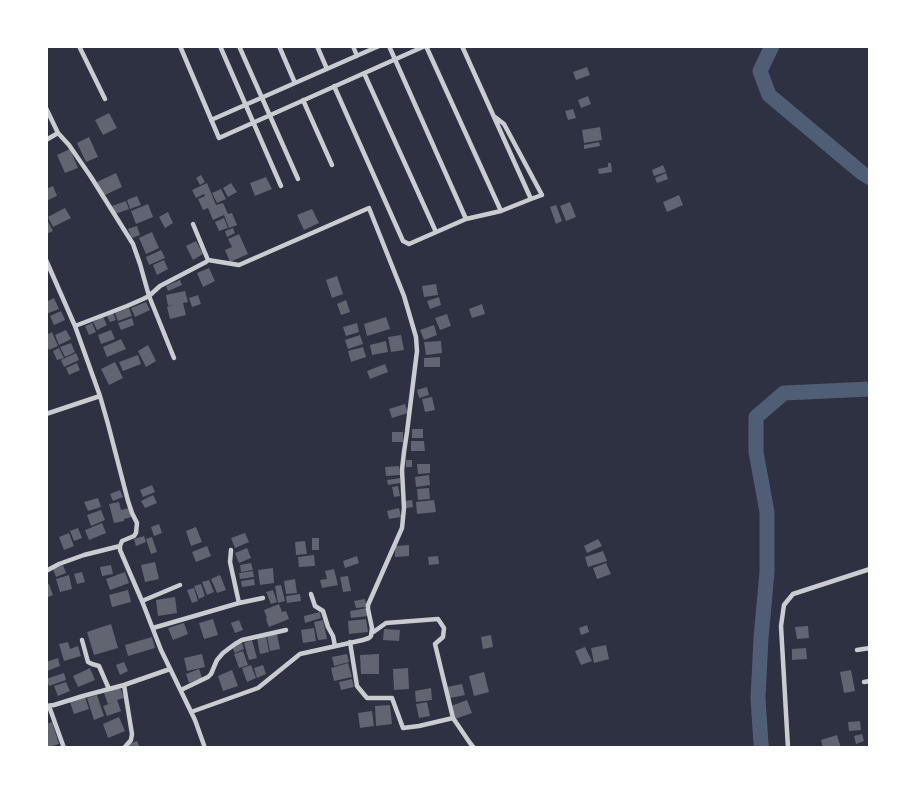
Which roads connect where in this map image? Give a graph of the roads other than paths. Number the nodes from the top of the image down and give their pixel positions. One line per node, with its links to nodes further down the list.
1 (79, 46): 19 (street)
2 (180, 46): 25 (street)
3 (220, 46): 21 (street)
4 (238, 46): 18 (street)
5 (279, 46): 16 (street)
6 (316, 46): 14 (street)
7 (353, 46): 12 (street)
8 (379, 46): 12 (street)
9 (389, 46): 13 (street)
10 (425, 46): 13 (street); 33 (street)
11 (462, 46): 24 (street)
12 (358, 56): 14 (street)
13 (396, 59): 15 (street); 34 (street)
14 (327, 69): 16 (street)
15 (364, 73): 17 (street); 36 (street)
16 (295, 83): 18 (street)
17 (334, 86): 20 (street); 36 (street)
18 (262, 97): 21 (street); 23 (street)
19 (105, 99)
20 (304, 100): 23 (street); 29 (street)
21 (246, 104): 25 (street); 26 (street)
22 (46, 108): 27 (street)
23 (270, 115): 26 (street); 30 (street)
24 (493, 115): 32 (street); 32 (street)
25 (211, 120): 26 (street)
26 (253, 122): 31 (street)
27 (58, 133): 28 (street); 39 (street)
28 (46, 140)
29 (332, 165)
30 (298, 179)
31 (281, 186)
32 (531, 199): 33 (street)
33 (501, 211): 34 (street)
34 (466, 219): 36 (street)
35 (192, 224): 38 (street)
36 (436, 232)
37 (46, 260): 40 (street)
38 (208, 260): 39 (street); 55 (street)
39 (149, 296): 40 (street); 41 (street)
40 (75, 326): 42 (street)
41 (174, 358)
42 (100, 396): 43 (street); 44 (street)
43 (46, 414)
44 (120, 546): 47 (street); 51 (street)
45 (231, 550): 52 (street)
46 (870, 568): 72 (street)
47 (46, 571)
48 (180, 585): 51 (street)
49 (311, 594): 58 (street)
50 (263, 598): 52 (street)
51 (142, 601): 53 (street)
52 (239, 603): 53 (street)
53 (153, 628): 61 (street)
54 (286, 630): 64 (street)
55 (372, 633): 57 (street); 67 (street)
56 (82, 640): 63 (street)
57 (350, 642): 58 (street); 67 (street)
58 (335, 646): 66 (street)
59 (870, 648): 60 (street)
60 (857, 650)
61 (170, 669): 62 (street); 64 (street)
62 (124, 685): 63 (street); 69 (street)
63 (109, 689): 65 (street)
64 (181, 690): 66 (street)
65 (48, 706): 68 (street)
66 (191, 712): 70 (street)
67 (453, 718): 71 (street)
68 (64, 748)
69 (124, 748)
70 (205, 748)
71 (474, 748)
72 (788, 748)

